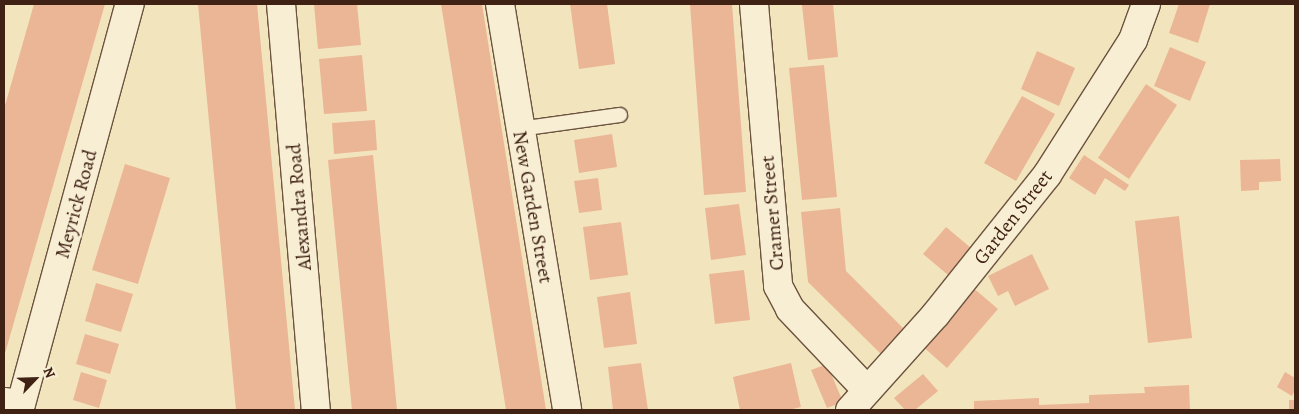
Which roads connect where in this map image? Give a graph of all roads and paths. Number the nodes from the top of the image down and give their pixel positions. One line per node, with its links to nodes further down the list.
1 (130, 4): 8 (street, Meyrick Road)
2 (281, 4): 10 (street, Alexandra Road)
3 (500, 4): 7 (street, New Garden Street)
4 (754, 4): 9 (street, Cramer Street)
5 (1146, 4): 9 (street, Garden Street)
6 (620, 115): 7 (lane)
7 (519, 129): 11 (street, New Garden Street)
8 (12, 403)
9 (855, 405)
10 (316, 410)
11 (567, 410)

